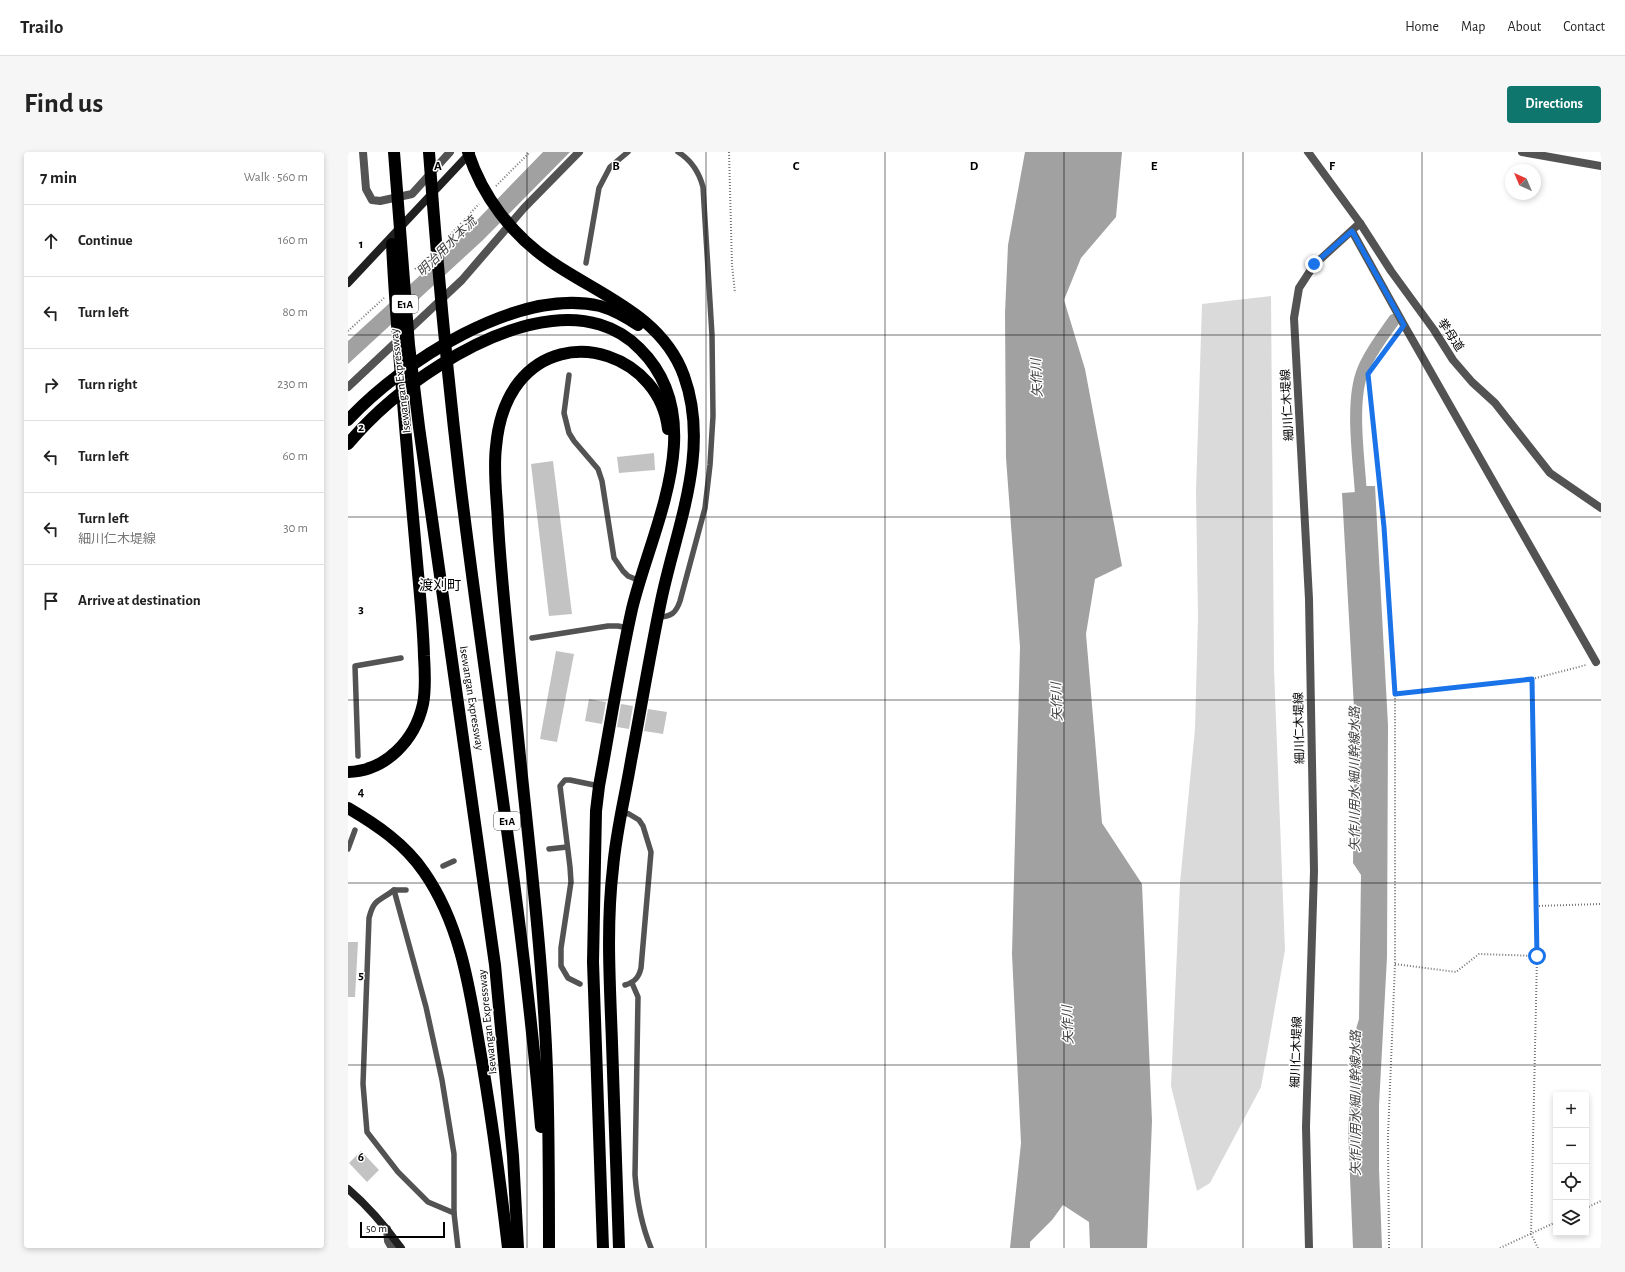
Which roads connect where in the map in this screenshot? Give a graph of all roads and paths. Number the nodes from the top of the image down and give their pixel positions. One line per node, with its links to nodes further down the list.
1 (363, 152): 5 (street)
2 (388, 152): 14 (highway)
3 (394, 152): 14 (highway, Isewangan Expressway / E1A)
4 (429, 152): 66 (highway, Isewangan Expressway / E1A)
5 (450, 152)
6 (470, 152): 18 (street); 23 (highway)
7 (579, 152): 22 (street)
8 (628, 152): 17 (lane)
9 (678, 152): 29 (lane)
10 (729, 152): 19 (path)
11 (1308, 152): 15 (street, 挙母道)
12 (1522, 152): 13 (street)
13 (1601, 166)
14 (393, 183): 37 (highway); 65 (highway, Isewangan Expressway / E1A)
15 (1360, 223): 16 (street, 細川仁木堤線); 27 (street, 挙母道)
16 (1352, 231): 20 (street); 70 (street, 細川仁木堤線)
17 (586, 263)
18 (348, 283)
19 (735, 293)
20 (1404, 325): 33 (street); 35 (path)
21 (569, 375): 28 (lane)
22 (348, 387)
23 (691, 406): 24 (highway); 29 (highway)
24 (348, 420)
25 (348, 444): 26 (highway)
26 (670, 474): 28 (highway); 66 (highway)
27 (1601, 508)
28 (640, 581): 30 (highway)
29 (658, 617): 40 (highway)
30 (628, 628): 31 (lane); 38 (highway)
31 (532, 638)
32 (401, 658): 36 (lane)
33 (1596, 662): 34 (path)
34 (1532, 679): 35 (path); 50 (path)
35 (1395, 694): 52 (path)
36 (358, 756)
37 (348, 772)
38 (599, 786): 42 (lane); 67 (highway)
39 (348, 808): 64 (highway)
40 (622, 812): 68 (highway); 69 (lane)
41 (355, 830): 43 (lane)
42 (567, 847): 44 (lane); 53 (lane)
43 (348, 849)
44 (549, 850)
45 (454, 861): 46 (lane)
46 (444, 866)
47 (394, 890): 48 (lane); 57 (lane); 57 (lane)
48 (406, 890)
49 (1601, 904): 50 (path)
50 (1536, 906): 51 (path)
51 (1537, 956): 52 (path); 60 (path)
52 (1395, 964): 71 (path)
53 (580, 984)
54 (348, 1189): 59 (street)
55 (1601, 1201): 56 (path)
56 (1589, 1207)
57 (454, 1213): 63 (lane)
58 (1553, 1224): 60 (path)
59 (387, 1229): 61 (street); 62 (street)
60 (1532, 1234): 72 (path); 73 (path)
61 (392, 1248)
62 (401, 1248)
63 (458, 1248)
64 (508, 1248)
65 (518, 1248)
66 (549, 1248)
67 (603, 1248)
68 (619, 1248)
69 (651, 1248)
70 (1309, 1248)
71 (1388, 1248)
72 (1500, 1248)
73 (1538, 1248)

